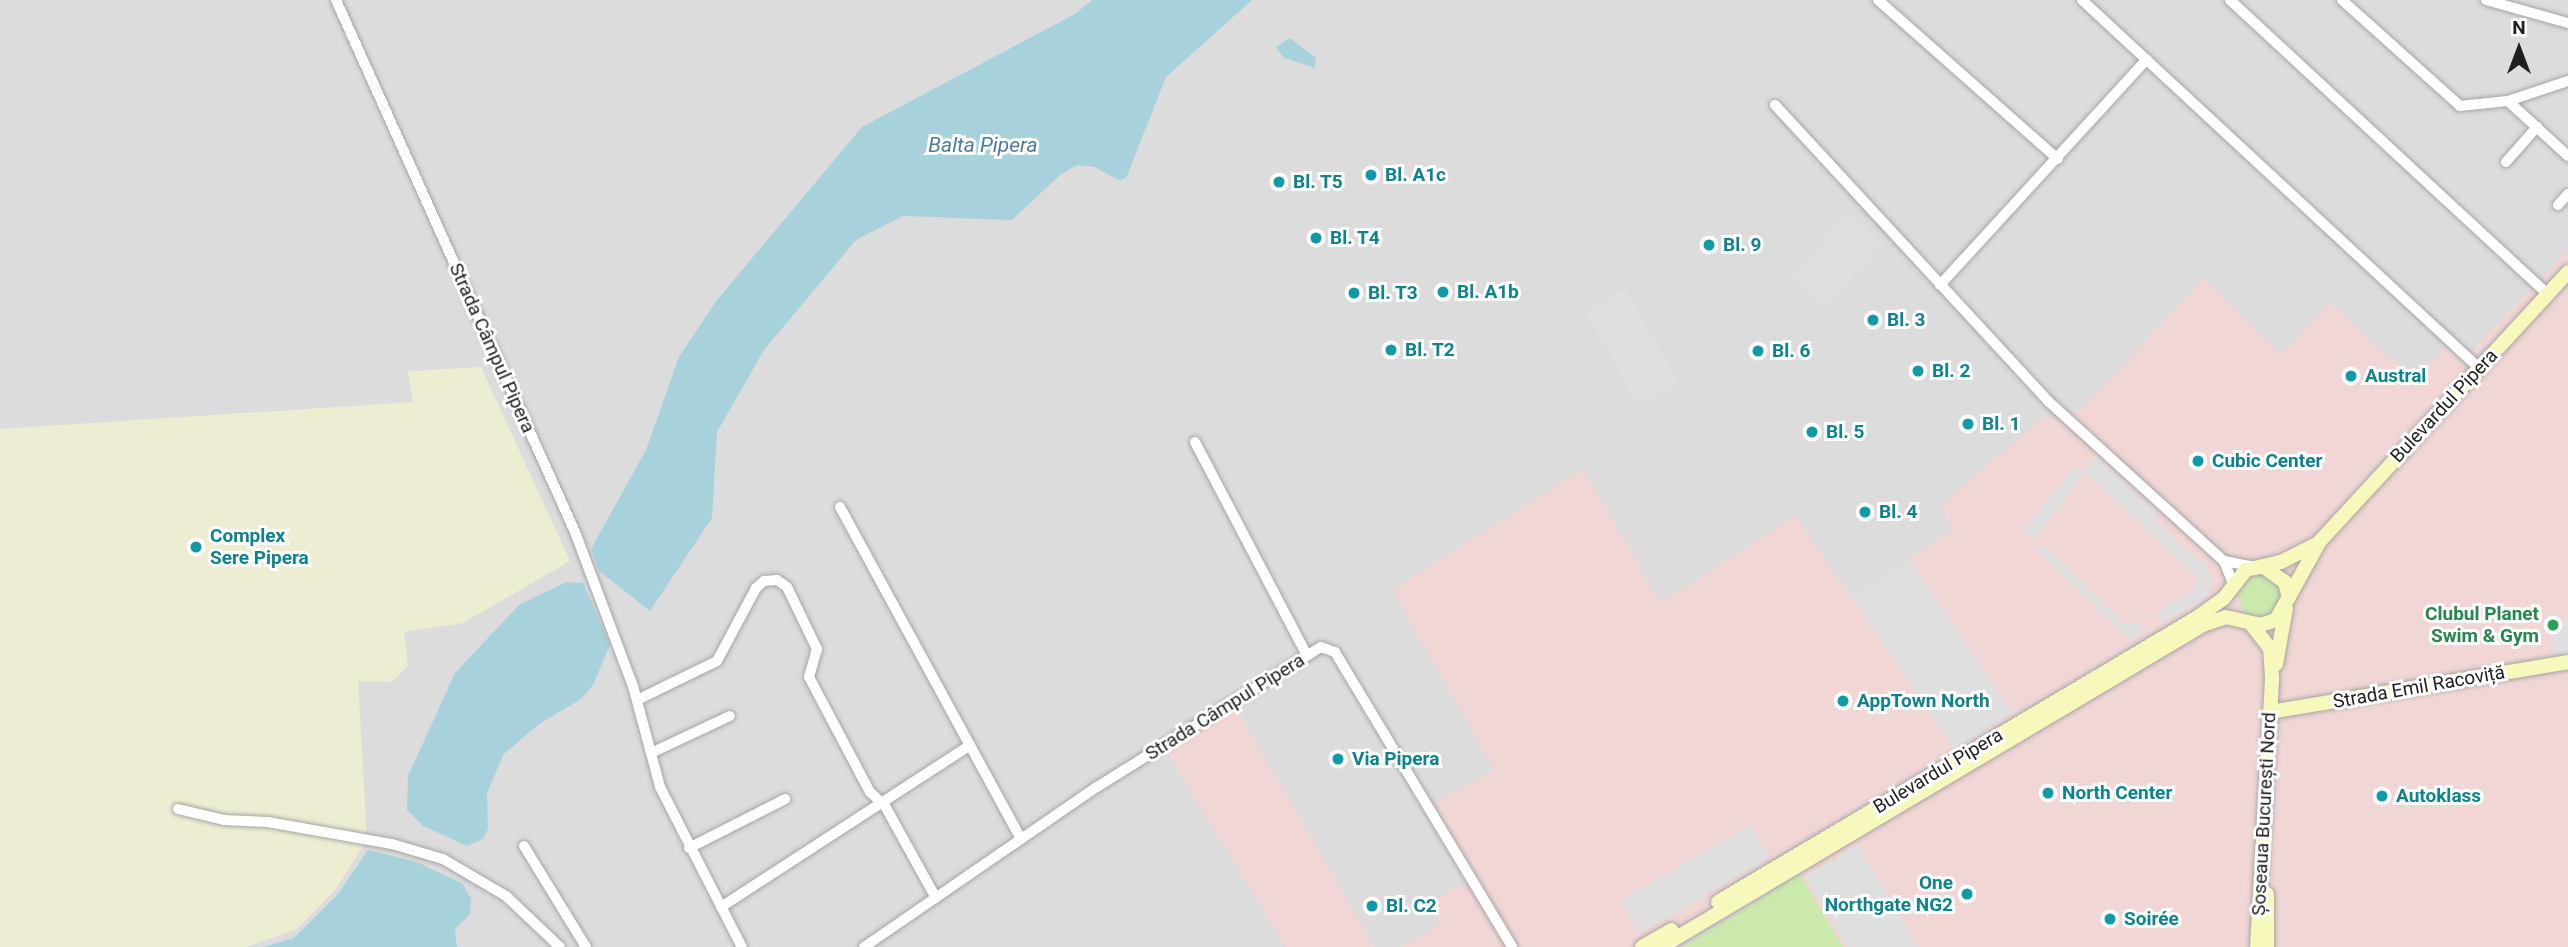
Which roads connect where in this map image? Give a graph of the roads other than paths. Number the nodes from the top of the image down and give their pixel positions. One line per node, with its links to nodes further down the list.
1 (336, 0): 33 (street, Strada Câmpul Pipera)
2 (1878, 0): 14 (street)
3 (2082, 0): 8 (street)
4 (2230, 0): 20 (street)
5 (2342, 0): 10 (street)
6 (2486, 0): 7 (street)
7 (2568, 23)
8 (2147, 59): 14 (street); 21 (street)
9 (2568, 82): 10 (street)
10 (2508, 100): 12 (street)
11 (1775, 105): 19 (street)
12 (2537, 127): 13 (street); 15 (street)
13 (2568, 156)
14 (2057, 159): 19 (street)
15 (2506, 162)
16 (2568, 194): 17 (street)
17 (2558, 205)
18 (2568, 272): 20 (main road, Bulevardul Pipera)
19 (1940, 285): 25 (street)
20 (2547, 294): 21 (main road, Bulevardul Pipera)
21 (2479, 368): 24 (main road, Bulevardul Pipera)
22 (1195, 442): 30 (street)
23 (840, 507): 36 (street)
24 (2320, 541): 26 (main road, Bulevardul Pipera); 28 (main road, Bulevardul Pipera)
25 (2224, 561): 26 (street); 27 (street)
26 (2259, 567): 27 (main road, Bulevardul Pipera); 28 (main road)
27 (2232, 586): 29 (main road); 52 (main road, Bulevardul Pipera)
28 (2288, 602): 29 (main road, Bulevardul Pipera); 32 (main road, Șoseaua București Nord)
29 (2245, 621): 32 (main road, Șoseaua București Nord); 53 (main road, Bulevardul Pipera)
30 (1307, 655): 41 (street, Strada Câmpul Pipera); 51 (street, Strada Câmpul Pipera)
31 (2568, 662): 34 (main road, Strada Emil Racoviță)
32 (2272, 680): 34 (main road, Șoseaua București Nord)
33 (637, 701): 37 (street, Strada Câmpul Pipera); 39 (street)
34 (2270, 712): 44 (main road, Șoseaua București Nord)
35 (730, 716): 37 (street)
36 (970, 745): 39 (street); 41 (street)
37 (651, 752): 43 (street, Strada Câmpul Pipera)
38 (785, 799): 43 (street)
39 (878, 801): 45 (street); 46 (street)
40 (178, 809): 47 (street)
41 (1021, 839): 45 (street, Strada Câmpul Pipera)
42 (524, 846): 48 (street)
43 (689, 848): 46 (street, Strada Câmpul Pipera)
44 (2260, 880): 54 (main road, Șoseaua București Nord); 55 (main road)
45 (936, 898): 50 (street, Strada Câmpul Pipera)
46 (721, 907): 49 (street, Strada Câmpul Pipera)
47 (560, 947)
48 (586, 947)
49 (742, 947)
50 (864, 947)
51 (1512, 947)
52 (1642, 947)
53 (1661, 947)
54 (2257, 947)
55 (2267, 947)

